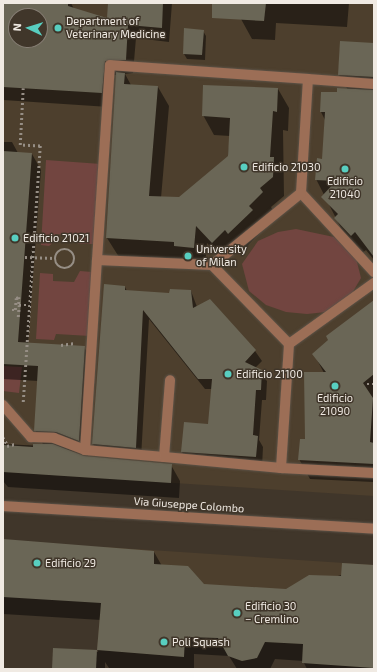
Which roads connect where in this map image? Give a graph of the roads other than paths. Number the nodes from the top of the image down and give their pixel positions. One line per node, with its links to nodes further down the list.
1 (308, 79): 2 (street); 3 (street); 4 (street)
2 (374, 84)
3 (301, 193): 5 (street); 6 (street)
4 (97, 260): 5 (street); 11 (street)
5 (212, 265): 8 (street)
6 (374, 272)
7 (374, 283): 8 (street)
8 (289, 344): 13 (street)
9 (170, 380): 12 (street)
10 (3, 405): 11 (street)
11 (85, 450): 12 (street)
12 (164, 456): 13 (street)
13 (281, 468): 14 (street)
14 (374, 472)
15 (3, 506): 16 (street, Via Giuseppe Colombo)
16 (374, 529)

